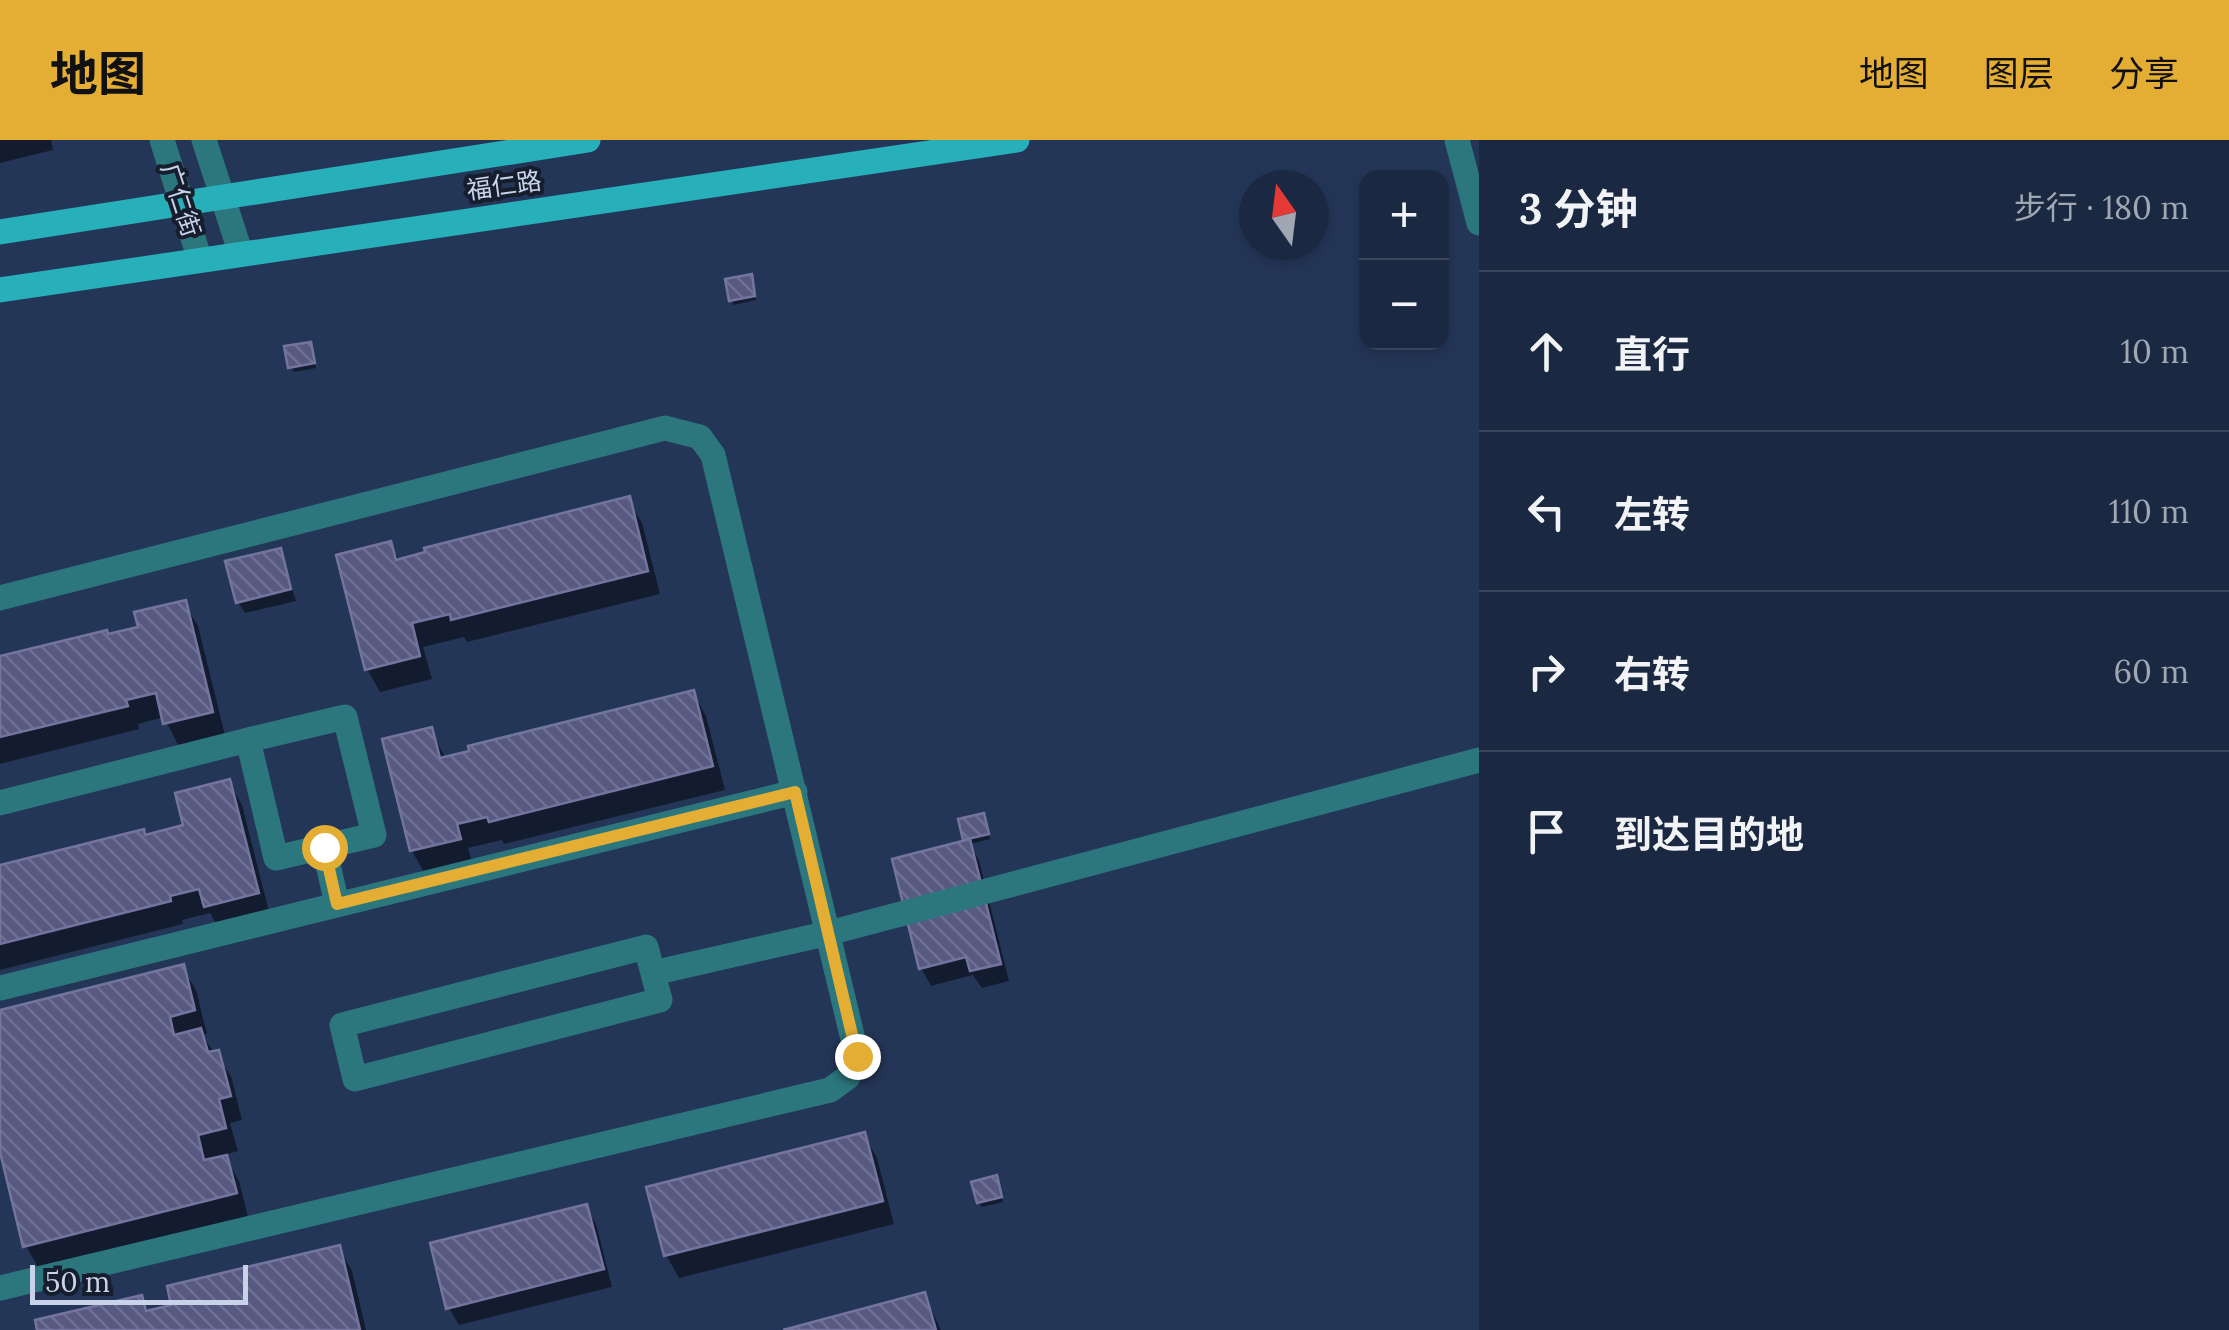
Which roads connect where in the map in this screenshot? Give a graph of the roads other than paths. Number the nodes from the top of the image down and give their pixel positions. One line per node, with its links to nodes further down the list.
1 (162, 140): 7 (street, 广仁街)
2 (204, 140): 6 (street, 广仁街)
3 (588, 140): 6 (main road, 福仁路)
4 (1017, 140): 10 (main road, 福仁路)
5 (1456, 140): 8 (street)
6 (223, 198): 7 (main road, 福仁路); 10 (street, 广仁街)
7 (182, 204): 9 (main road, 福仁路); 11 (street, 广仁街)
8 (1479, 223)
9 (0, 232)
10 (241, 254): 11 (main road, 福仁路)
11 (200, 260): 12 (main road, 福仁路)
12 (0, 290)
13 (0, 598): 16 (street)
14 (248, 740): 17 (street); 18 (street); 18 (street)
15 (1479, 760): 20 (street)
16 (795, 792): 19 (street); 20 (street)
17 (0, 803)
18 (324, 847): 19 (street)
19 (337, 904): 22 (street)
20 (830, 933): 21 (street); 23 (street)
21 (653, 973): 21 (street)
22 (0, 988)
23 (0, 1288)

